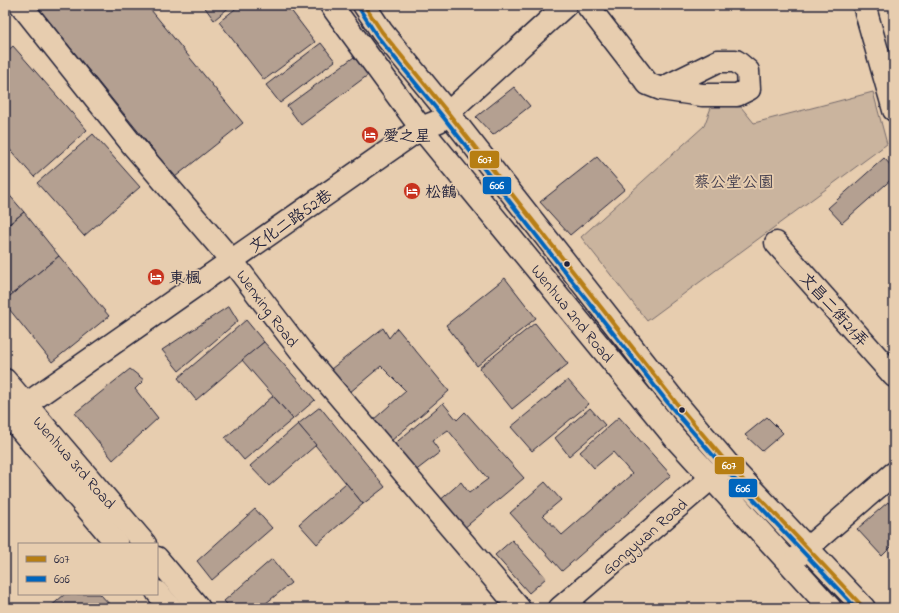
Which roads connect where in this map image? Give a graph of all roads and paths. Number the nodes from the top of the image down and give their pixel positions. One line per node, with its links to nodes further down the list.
1 (21, 5): 12 (street, Wenxing Road)
2 (332, 5): 10 (street, Wenhua 2nd Road)
3 (364, 5): 10 (street, Wenhua 2nd Road)
4 (566, 5): 10 (street, 文化二路52巷)
5 (587, 5): 8 (street)
6 (864, 5): 7 (street)
7 (891, 86): 9 (street)
8 (661, 89)
9 (894, 110)
10 (436, 121): 12 (street, 文化二路52巷); 16 (street, Wenhua 2nd Road); 16 (street, Wenhua 2nd Road)
11 (776, 243): 13 (street, 文昌二街21弄)
12 (232, 261): 15 (street, 文化二路52巷); 26 (street, Wenxing Road)
13 (894, 376)
14 (5, 380): 15 (street, Wenhua 3rd Road)
15 (11, 413): 18 (street, Wenhua 3rd Road); 19 (street, Wenhua 3rd Road)
16 (720, 471): 20 (street, Wenhua 2nd Road); 22 (street, Wenhua 2nd Road); 27 (street, Gongyuan Road)
17 (894, 473): 20 (street)
18 (116, 543)
19 (144, 543)
20 (807, 548): 22 (street); 29 (street, Wenhua 2nd Road)
21 (158, 559): 25 (street)
22 (790, 564): 28 (street, Wenhua 2nd Road)
23 (158, 593): 24 (street)
24 (171, 608)
25 (199, 608)
26 (518, 608)
27 (560, 608)
28 (830, 608)
29 (864, 608)

